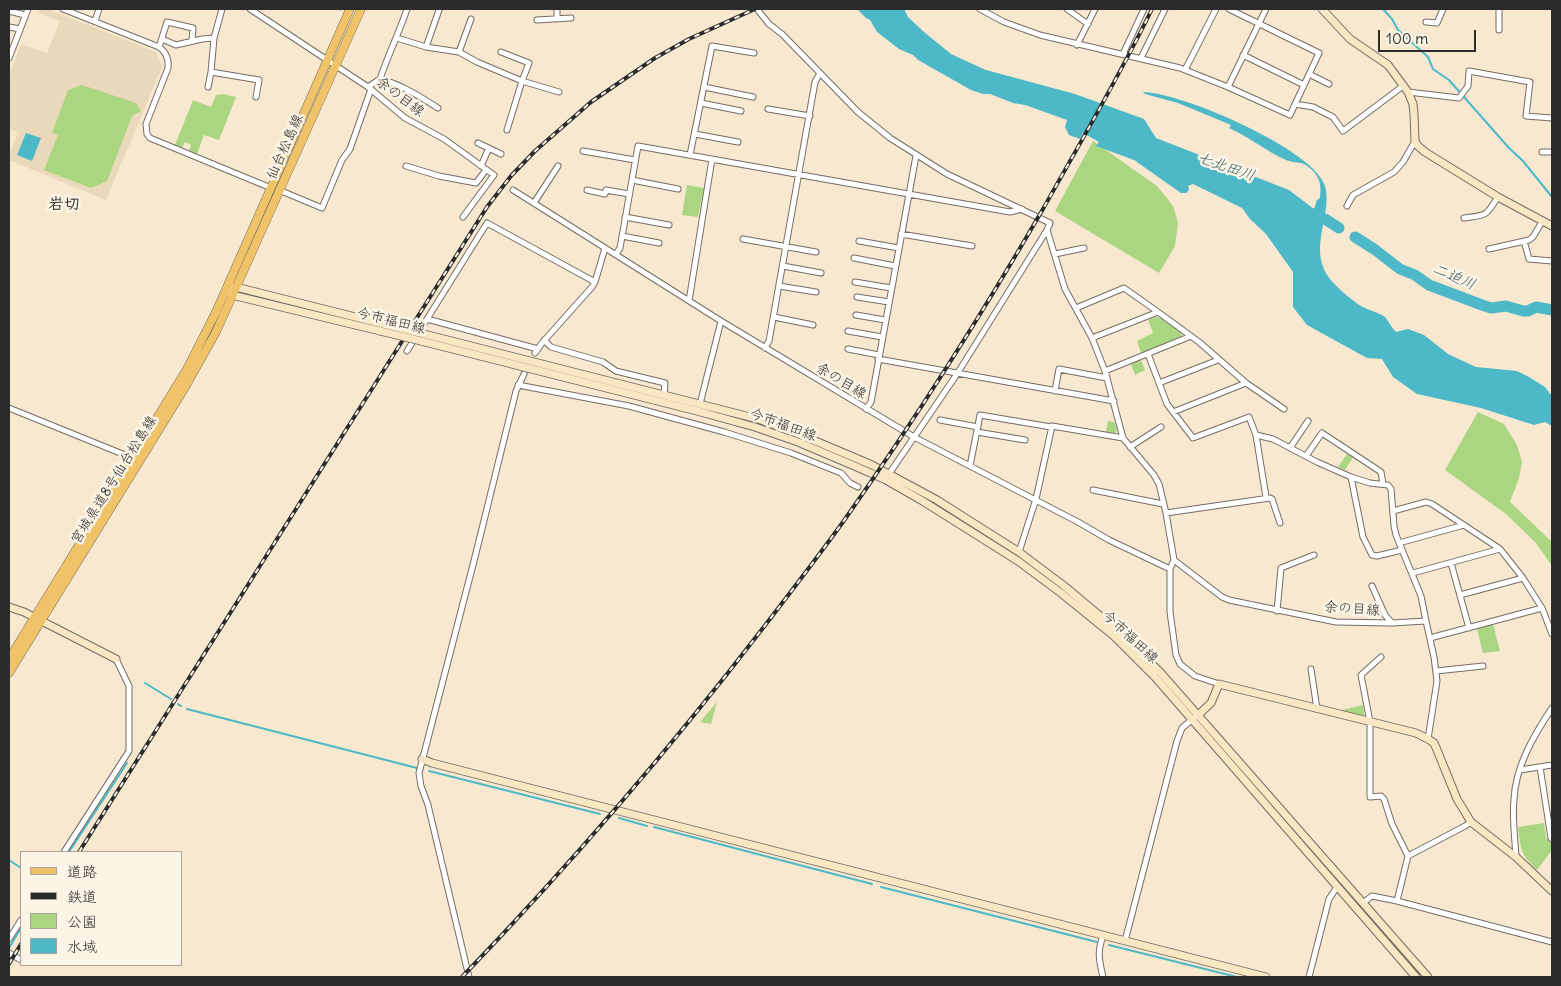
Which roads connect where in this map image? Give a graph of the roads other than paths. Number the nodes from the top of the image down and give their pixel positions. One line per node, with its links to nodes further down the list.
1 (63, 9): 28 (street)
2 (99, 9): 28 (street)
3 (222, 9): 35 (street)
4 (250, 9): 49 (street, 余の目線)
5 (350, 9): 49 (main road, 仙台松島線)
6 (361, 9): 50 (main road, 仙台松島線)
7 (407, 9): 36 (street)
8 (556, 9): 26 (street)
9 (757, 9): 53 (street)
10 (980, 9): 39 (street)
11 (1068, 9): 31 (street)
12 (1095, 9): 31 (street)
13 (1144, 9): 45 (street)
14 (1165, 9): 48 (street)
15 (1216, 9): 51 (street)
16 (1229, 9): 30 (street)
17 (1266, 9): 30 (street)
18 (1322, 9): 59 (main road)
19 (1443, 9): 29 (street)
20 (1498, 9): 34 (street)
21 (439, 10): 41 (street)
22 (9, 11): 23 (street)
23 (26, 12): 33 (street)
24 (571, 18): 26 (street)
25 (472, 19): 42 (street)
26 (557, 19): 27 (street)
27 (537, 20)
28 (94, 21): 40 (street)
29 (1426, 22)
30 (1259, 23): 46 (street); 54 (street)
31 (1088, 24): 39 (street)
32 (9, 27): 33 (street)
33 (20, 29): 47 (street)
34 (1499, 30)
35 (214, 38): 38 (street); 52 (street)
36 (397, 38): 41 (street); 55 (street)
37 (162, 39): 38 (street); 38 (street); 40 (street)
38 (192, 41)
39 (1077, 45): 45 (street)
40 (159, 47): 95 (street)
41 (426, 47): 42 (street)
42 (458, 52): 56 (street)
43 (501, 52): 56 (street)
44 (754, 53): 61 (street)
45 (1123, 54): 48 (street)
46 (1243, 55): 58 (street); 62 (street)
47 (9, 58)
48 (1141, 58): 51 (street)
49 (327, 61): 50 (street, 余の目線); 95 (main road, 仙台松島線)
50 (335, 65): 63 (street, 余の目線); 95 (main road, 仙台松島線)
51 (1185, 70): 62 (street)
52 (211, 72): 60 (street); 66 (street)
53 (820, 73): 73 (street); 86 (street)
54 (1309, 74): 57 (street); 58 (street)
55 (380, 79): 63 (street); 70 (street)
56 (522, 80): 64 (street); 75 (street)
57 (1329, 84)
58 (1304, 85): 69 (street)
59 (1403, 86): 65 (main road); 69 (street)
60 (208, 87)
61 (704, 87): 67 (street); 68 (street)
62 (1228, 87): 69 (street)
63 (369, 88): 90 (street, 余の目線); 95 (street)
64 (559, 92)
65 (1408, 92): 74 (street); 77 (main road)
66 (256, 96)
67 (753, 97)
68 (701, 103): 72 (street); 76 (street)
69 (1295, 104)
70 (438, 108)
71 (768, 109): 73 (street)
72 (741, 110)
73 (810, 116): 93 (street)
74 (1552, 118)
75 (508, 130)
76 (695, 134): 78 (street); 85 (street)
77 (1415, 141): 101 (main road); 103 (street)
78 (738, 142)
79 (478, 144): 80 (street)
80 (489, 148): 84 (street); 90 (street)
81 (583, 151): 88 (street)
82 (1542, 152): 83 (street)
83 (1552, 152)
84 (501, 154)
85 (690, 155): 87 (street); 88 (street)
86 (916, 156): 100 (street); 104 (street)
87 (712, 159): 93 (street); 139 (street)
88 (636, 160): 94 (street)
89 (406, 166): 92 (street)
90 (481, 166): 92 (street, 余の目線)
91 (558, 166): 102 (street)
92 (486, 170): 105 (street)
93 (800, 174): 100 (street); 119 (street)
94 (632, 180): 96 (street); 99 (street)
95 (275, 189): 136 (main road, 仙台松島線)
96 (678, 189)
97 (513, 190): 102 (street, 余の目線)
98 (587, 190): 99 (street)
99 (629, 194): 106 (street)
100 (908, 195): 104 (street); 112 (street)
101 (1498, 197): 107 (street); 108 (main road)
102 (534, 204): 120 (street, 余の目線)
103 (1347, 206)
104 (1022, 209): 111 (street)
105 (463, 217)
106 (625, 217): 109 (street); 113 (street)
107 (1464, 218)
108 (1543, 220): 110 (main road); 116 (street)
109 (669, 225)
110 (1552, 226)
111 (1047, 230): 126 (street); 163 (street)
112 (901, 234): 118 (street); 121 (street)
113 (622, 236): 117 (street); 124 (street)
114 (744, 239): 119 (street)
115 (859, 241): 121 (street)
116 (1524, 241): 123 (street); 128 (street)
117 (659, 243)
118 (972, 246)
119 (787, 247): 125 (street); 129 (street)
120 (604, 248): 124 (street, 余の目線); 132 (street)
121 (899, 248): 130 (street)
122 (1084, 248): 126 (street)
123 (1489, 249)
124 (617, 252): 139 (street, 余の目線)
125 (816, 252)
126 (1055, 254): 141 (street)
127 (854, 258): 130 (street)
128 (1552, 261)
129 (783, 266): 131 (street); 134 (street)
130 (896, 266): 135 (street)
131 (821, 273)
132 (595, 282): 145 (street); 154 (street)
133 (855, 282): 135 (street)
134 (780, 286): 137 (street); 144 (street)
135 (891, 288): 140 (street)
136 (231, 290): 152 (main road, 今市福田線, bridge); 188 (main road, 宮城県道8号仙台松島線)
137 (816, 292)
138 (857, 297): 140 (street)
139 (690, 298): 147 (street, 余の目線)
140 (889, 302): 146 (street)
141 (1076, 308): 142 (street); 153 (street)
142 (1158, 312): 150 (street); 153 (street)
143 (856, 315): 146 (street)
144 (774, 317): 148 (street); 155 (street)
145 (427, 320): 154 (street); 157 (street)
146 (886, 320): 151 (street)
147 (721, 322): 155 (street, 余の目線); 171 (street)
148 (813, 325)
149 (848, 331): 151 (street)
150 (1192, 336): 158 (street); 160 (street)
151 (882, 337): 159 (street)
152 (423, 338): 169 (main road, 今市福田線); 232 (main road, 今市福田線)
153 (1092, 338): 161 (street)
154 (544, 340): 169 (street)
155 (767, 345): 172 (street, 余の目線)
156 (848, 349): 159 (street)
157 (407, 351)
158 (1148, 354): 161 (street); 165 (street)
159 (879, 357): 163 (street); 172 (street)
160 (1218, 360): 165 (street); 166 (street)
161 (1105, 371): 164 (street)
162 (524, 374): 167 (street)
163 (957, 374): 168 (street); 182 (street)
164 (1107, 378): 168 (street); 170 (street)
165 (1159, 382): 175 (street)
166 (1246, 383): 174 (street); 175 (street)
167 (518, 385): 193 (street); 235 (street)
168 (1055, 391): 170 (street)
169 (664, 395): 171 (main road, 今市福田線)
170 (1114, 401): 183 (street)
171 (700, 404): 190 (main road, 今市福田線)
172 (868, 406): 182 (street, 余の目線)
173 (9, 408): 188 (street)
174 (1284, 409)
175 (1173, 412): 181 (street)
176 (940, 420): 180 (street)
177 (1308, 421): 186 (street)
178 (1051, 427): 180 (street); 183 (street); 196 (street)
179 (1161, 427): 185 (street)
180 (977, 430): 184 (street); 189 (street)
181 (1256, 435): 186 (street); 195 (street)
182 (914, 437): 189 (street, 余の目線); 190 (street)
183 (1123, 438): 185 (street)
184 (1025, 440)
185 (1130, 447): 197 (street)
186 (1290, 448): 187 (street)
187 (1306, 456): 191 (street); 192 (street)
188 (136, 460): 216 (main road, 宮城県道8号仙台松島線)
189 (970, 466): 196 (street, 余の目線)
190 (889, 474): 205 (main road, 今市福田線)
191 (1351, 477): 192 (street); 204 (street)
192 (1384, 484): 198 (street)
193 (858, 487)
194 (1093, 490): 197 (street)
195 (1266, 497): 199 (street); 200 (street)
196 (1036, 500): 205 (street); 208 (street, 余の目線)
197 (1164, 504): 199 (street)
198 (1393, 511): 201 (street); 202 (street)
199 (1166, 513): 208 (street)
200 (1280, 523)
201 (1464, 525): 202 (street); 203 (street)
202 (1399, 543): 204 (street)
203 (1500, 549): 207 (street); 210 (street)
204 (1402, 550): 209 (street)
205 (1019, 552): 232 (main road, 今市福田線)
206 (1314, 555): 215 (street)
207 (1450, 562): 209 (street); 212 (street)
208 (1172, 564): 215 (street, 余の目線); 229 (street)
209 (1412, 573): 217 (street)
210 (1523, 578): 212 (street); 214 (street)
211 (1372, 586): 218 (street)
212 (1460, 595): 219 (street)
213 (9, 607): 216 (main road)
214 (1542, 608): 219 (street); 220 (street)
215 (1278, 611): 218 (street, 余の目線)
216 (38, 619): 223 (main road, 宮城県道8号仙台松島線); 224 (main road); 228 (main road, 宮城県道8号仙台松島線)
217 (1426, 621): 218 (street, 余の目線); 221 (street)
218 (1392, 623)
219 (1469, 628): 221 (street)
220 (1552, 634)
221 (1430, 638): 227 (street)
222 (1381, 657): 233 (street)
223 (9, 659)
224 (116, 659): 241 (street)
225 (1482, 666): 227 (street)
226 (1311, 669): 231 (street)
227 (1436, 671): 234 (street)
228 (9, 673)
229 (1218, 684): 231 (main road); 232 (main road)
230 (1552, 708): 238 (street)
231 (1318, 709): 233 (main road)
232 (1195, 717): 244 (main road, 今市福田線); 247 (main road, 今市福田線); 251 (street)
233 (1370, 722): 234 (main road); 242 (street)
234 (1428, 738): 239 (main road)
235 (422, 759): 249 (main road); 255 (street)
236 (1552, 765): 237 (street)
237 (1540, 767): 238 (street); 240 (street)
238 (1520, 770): 243 (street)
239 (1471, 822): 242 (street); 243 (main road)
240 (1552, 840)
241 (65, 851)
242 (1408, 856): 246 (street)
243 (1516, 857): 245 (main road)
244 (1337, 887): 258 (street); 259 (main road, 今市福田線)
245 (1552, 890)
246 (1397, 901): 247 (street); 252 (street)
247 (1363, 903): 260 (main road, 今市福田線)
248 (20, 922): 250 (street)
249 (1103, 936): 251 (main road); 256 (street)
250 (9, 940)
251 (1125, 941): 257 (main road)
252 (1552, 942)
253 (9, 953): 254 (street)
254 (20, 959)
255 (469, 977)
256 (1103, 977)
257 (1266, 977)
258 (1309, 977)
259 (1416, 977)
260 (1428, 977)

